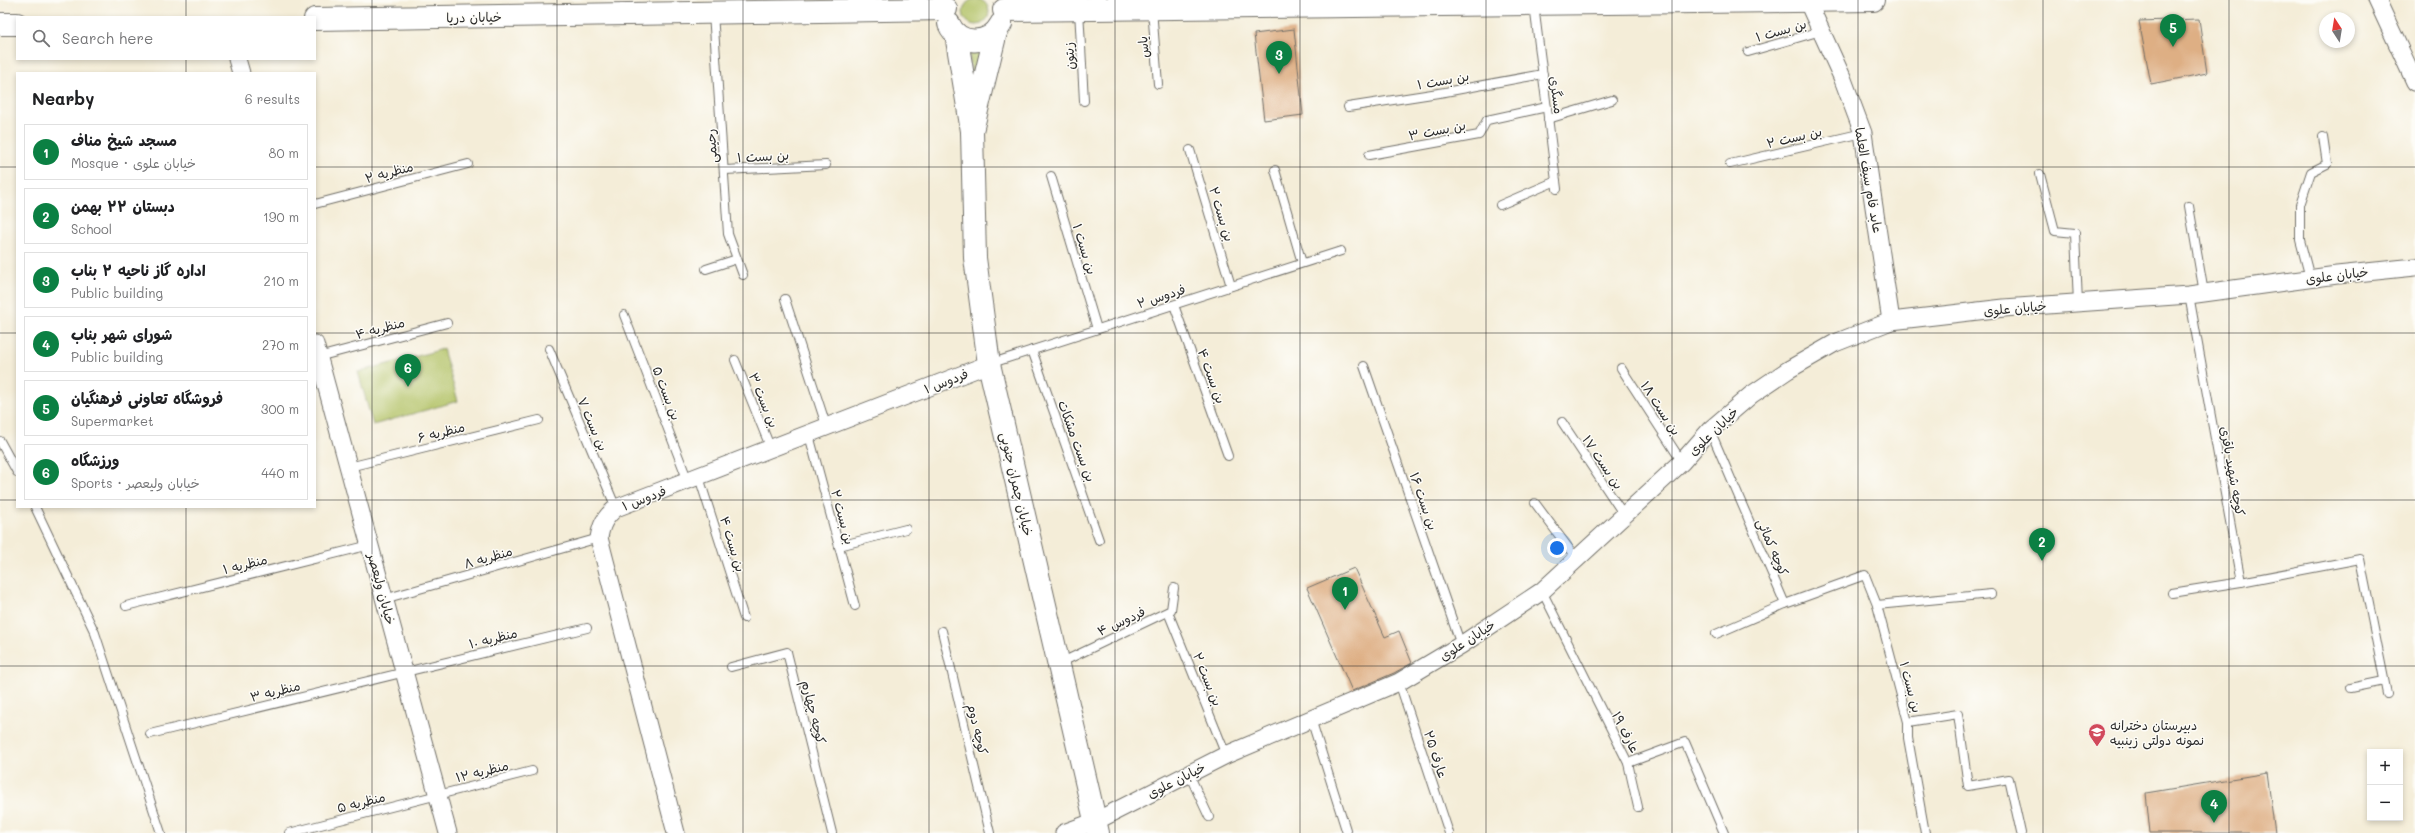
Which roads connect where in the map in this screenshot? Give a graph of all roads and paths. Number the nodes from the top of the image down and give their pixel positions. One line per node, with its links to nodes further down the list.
1 (1807, 0): 2 (main road); 8 (main road); 16 (street, عابد فام سیف العلما)
2 (1872, 0)
3 (2376, 0): 23 (street)
4 (1318, 3): 5 (main road); 7 (main road)
5 (1395, 3): 8 (main road)
6 (947, 4): 12 (main road, خیابان دریا); 18 (main road)
7 (1269, 4): 10 (main road)
8 (1534, 4): 22 (lane, مسگری)
9 (1003, 5): 11 (main road); 17 (main road, خیابان چمران جنوبی)
10 (1152, 8): 11 (main road); 24 (lane, یاس)
11 (1079, 10): 26 (lane, زیتون)
12 (713, 13): 13 (main road, خیابان دریا); 38 (lane, رحیمی)
13 (316, 19)
14 (0, 24): 15 (main road)
15 (16, 24)
16 (1821, 31): 19 (lane, بن بست ۱); 31 (street, عابد فام سیف العلما)
17 (996, 32): 18 (main road); 30 (main road, خیابان چمران جنوبی)
18 (956, 34): 30 (main road, خیابان چمران جنوبی)
19 (1748, 52)
20 (237, 60): 21 (street)
21 (241, 72)
22 (1543, 74): 27 (lane, بن بست ۱); 28 (lane, مسگری)
23 (2415, 82)
24 (1158, 84)
25 (1612, 100): 29 (lane)
26 (1084, 101)
27 (1348, 107)
28 (1547, 107): 29 (lane, مسگری); 34 (lane, بن بست ۳)
29 (1548, 119): 43 (lane, مسگری)
30 (972, 131): 65 (main road, خیابان چمران جنوبی)
31 (1862, 133): 36 (lane, بن بست ۲); 58 (street, عابد فام سیف العلما)
32 (2323, 136): 51 (lane)
33 (1190, 150): 52 (lane, بن بست ۲)
34 (1369, 155)
35 (468, 164): 42 (lane, منظریه ۲)
36 (1730, 164)
37 (826, 165): 38 (lane, بن بست ۱)
38 (725, 170): 46 (lane, رحیمی)
39 (1274, 170): 47 (lane)
40 (2040, 174): 55 (lane)
41 (1051, 176): 60 (lane, بن بست ۱)
42 (316, 204)
43 (1500, 205)
44 (2189, 206): 53 (lane, کوچه شهید باقری)
45 (1341, 251): 47 (lane, فردوس ۲)
46 (737, 259): 49 (lane); 50 (lane, رحیمی)
47 (1302, 263): 52 (lane, فردوس ۲)
48 (2415, 267): 51 (street, خیابان علوی)
49 (706, 269)
50 (744, 274)
51 (2310, 278): 53 (street, خیابان علوی)
52 (1231, 286): 56 (lane, فردوس ۲)
53 (2196, 294): 55 (street, خیابان علوی); 90 (lane, کوچه شهید باقری)
54 (785, 299): 70 (lane)
55 (2078, 303): 58 (street, خیابان علوی)
56 (1174, 305): 60 (lane, فردوس ۲); 75 (lane, بن بست ۴)
57 (624, 315): 79 (lane, بن بست ۵)
58 (1891, 321): 71 (street, خیابان علوی)
59 (447, 323): 62 (lane, منظریه ۴)
60 (1097, 329): 63 (lane, فردوس ۲)
61 (549, 349): 82 (lane, بن بست ۷)
62 (317, 350): 77 (street, خیابان ولیعصر)
63 (1032, 350): 65 (lane, فردوس ۲); 86 (lane, بن بست مشکات)
64 (735, 360): 74 (lane, بن بست ۳)
65 (989, 364): 70 (street, فردوس ۱); 106 (main road, خیابان چمران جنوبی)
66 (1364, 366): 105 (lane, بن بست ۱۶)
67 (1621, 368): 76 (lane, بن بست ۱۸)
68 (539, 420): 77 (lane, منظریه ۶)
69 (1562, 422): 83 (lane, بن بست ۱۷)
70 (827, 428): 72 (street, فردوس ۱)
71 (1710, 430): 76 (street, خیابان علوی); 96 (lane, کوچه کمائی)
72 (809, 435): 74 (street, فردوس ۱); 88 (lane, بن بست ۲)
73 (0, 441): 78 (lane)
74 (771, 449): 79 (street, فردوس ۱)
75 (1228, 456)
76 (1682, 462): 83 (street, خیابان علوی)
77 (348, 467): 87 (street, خیابان ولیعصر)
78 (16, 470)
79 (693, 479): 82 (street, فردوس ۱); 101 (lane, بن بست ۴)
80 (1535, 502): 89 (lane)
81 (35, 508): 124 (lane)
82 (616, 508): 85 (street, فردوس ۱)
83 (1624, 515): 89 (street, خیابان علوی)
84 (906, 529): 88 (lane)
85 (599, 538): 95 (lane, منظریه ۸); 127 (street)
86 (1099, 540)
87 (370, 545): 95 (street, خیابان ولیعصر); 98 (lane, منظریه ۱)
88 (839, 546): 99 (lane, بن بست ۲)
89 (1576, 558): 92 (street, خیابان علوی)
90 (2242, 582): 93 (lane); 109 (lane)
91 (1174, 588): 100 (lane)
92 (1542, 591): 105 (street, خیابان علوی); 117 (lane, عارف ۱۹)
93 (2172, 593)
94 (1991, 594): 97 (lane)
95 (384, 599): 108 (street, خیابان ولیعصر)
96 (1785, 604): 97 (lane, بن بست ۱); 104 (lane)
97 (1877, 605): 114 (lane, بن بست ۱)
98 (126, 606)
99 (855, 606)
100 (1168, 612): 106 (lane, فردوس ۴); 116 (lane, بن بست ۲)
101 (744, 618)
102 (587, 628): 108 (lane, منظریه ۱۰)
103 (942, 631): 129 (lane, کوچه دوم)
104 (1716, 634)
105 (1461, 645): 110 (street, خیابان علوی)
106 (1060, 663): 123 (main road, خیابان چمران جنوبی)
107 (731, 667): 128 (lane, کوچه چهارم)
108 (404, 672): 115 (lane, منظریه ۳); 120 (street, خیابان ولیعصر)
109 (2384, 681): 111 (lane); 112 (lane)
110 (1399, 682): 113 (street, خیابان علوی); 132 (lane, عارف ۲۵)
111 (2350, 688)
112 (2387, 694)
113 (1311, 719): 116 (street, خیابان علوی); 131 (lane)
114 (1908, 722): 134 (lane); 135 (lane, بن بست ۱)
115 (150, 734)
116 (1226, 755): 119 (street, خیابان علوی)
117 (1628, 763): 121 (lane); 133 (lane, عارف ۱۹)
118 (532, 771): 120 (lane, منظریه ۱۲)
119 (1189, 774): 122 (lane); 123 (street, خیابان علوی)
120 (438, 795): 125 (lane, منظریه ۵); 126 (street, خیابان ولیعصر)
121 (1638, 808)
122 (1209, 817)
123 (1097, 827): 130 (street, خیابان علوی)
124 (161, 833)
125 (289, 833)
126 (448, 833)
127 (676, 833)
128 (832, 833)
129 (990, 833)
130 (1064, 833)
131 (1347, 833)
132 (1449, 833)
133 (1724, 833)
134 (1925, 833)
135 (2021, 833)

